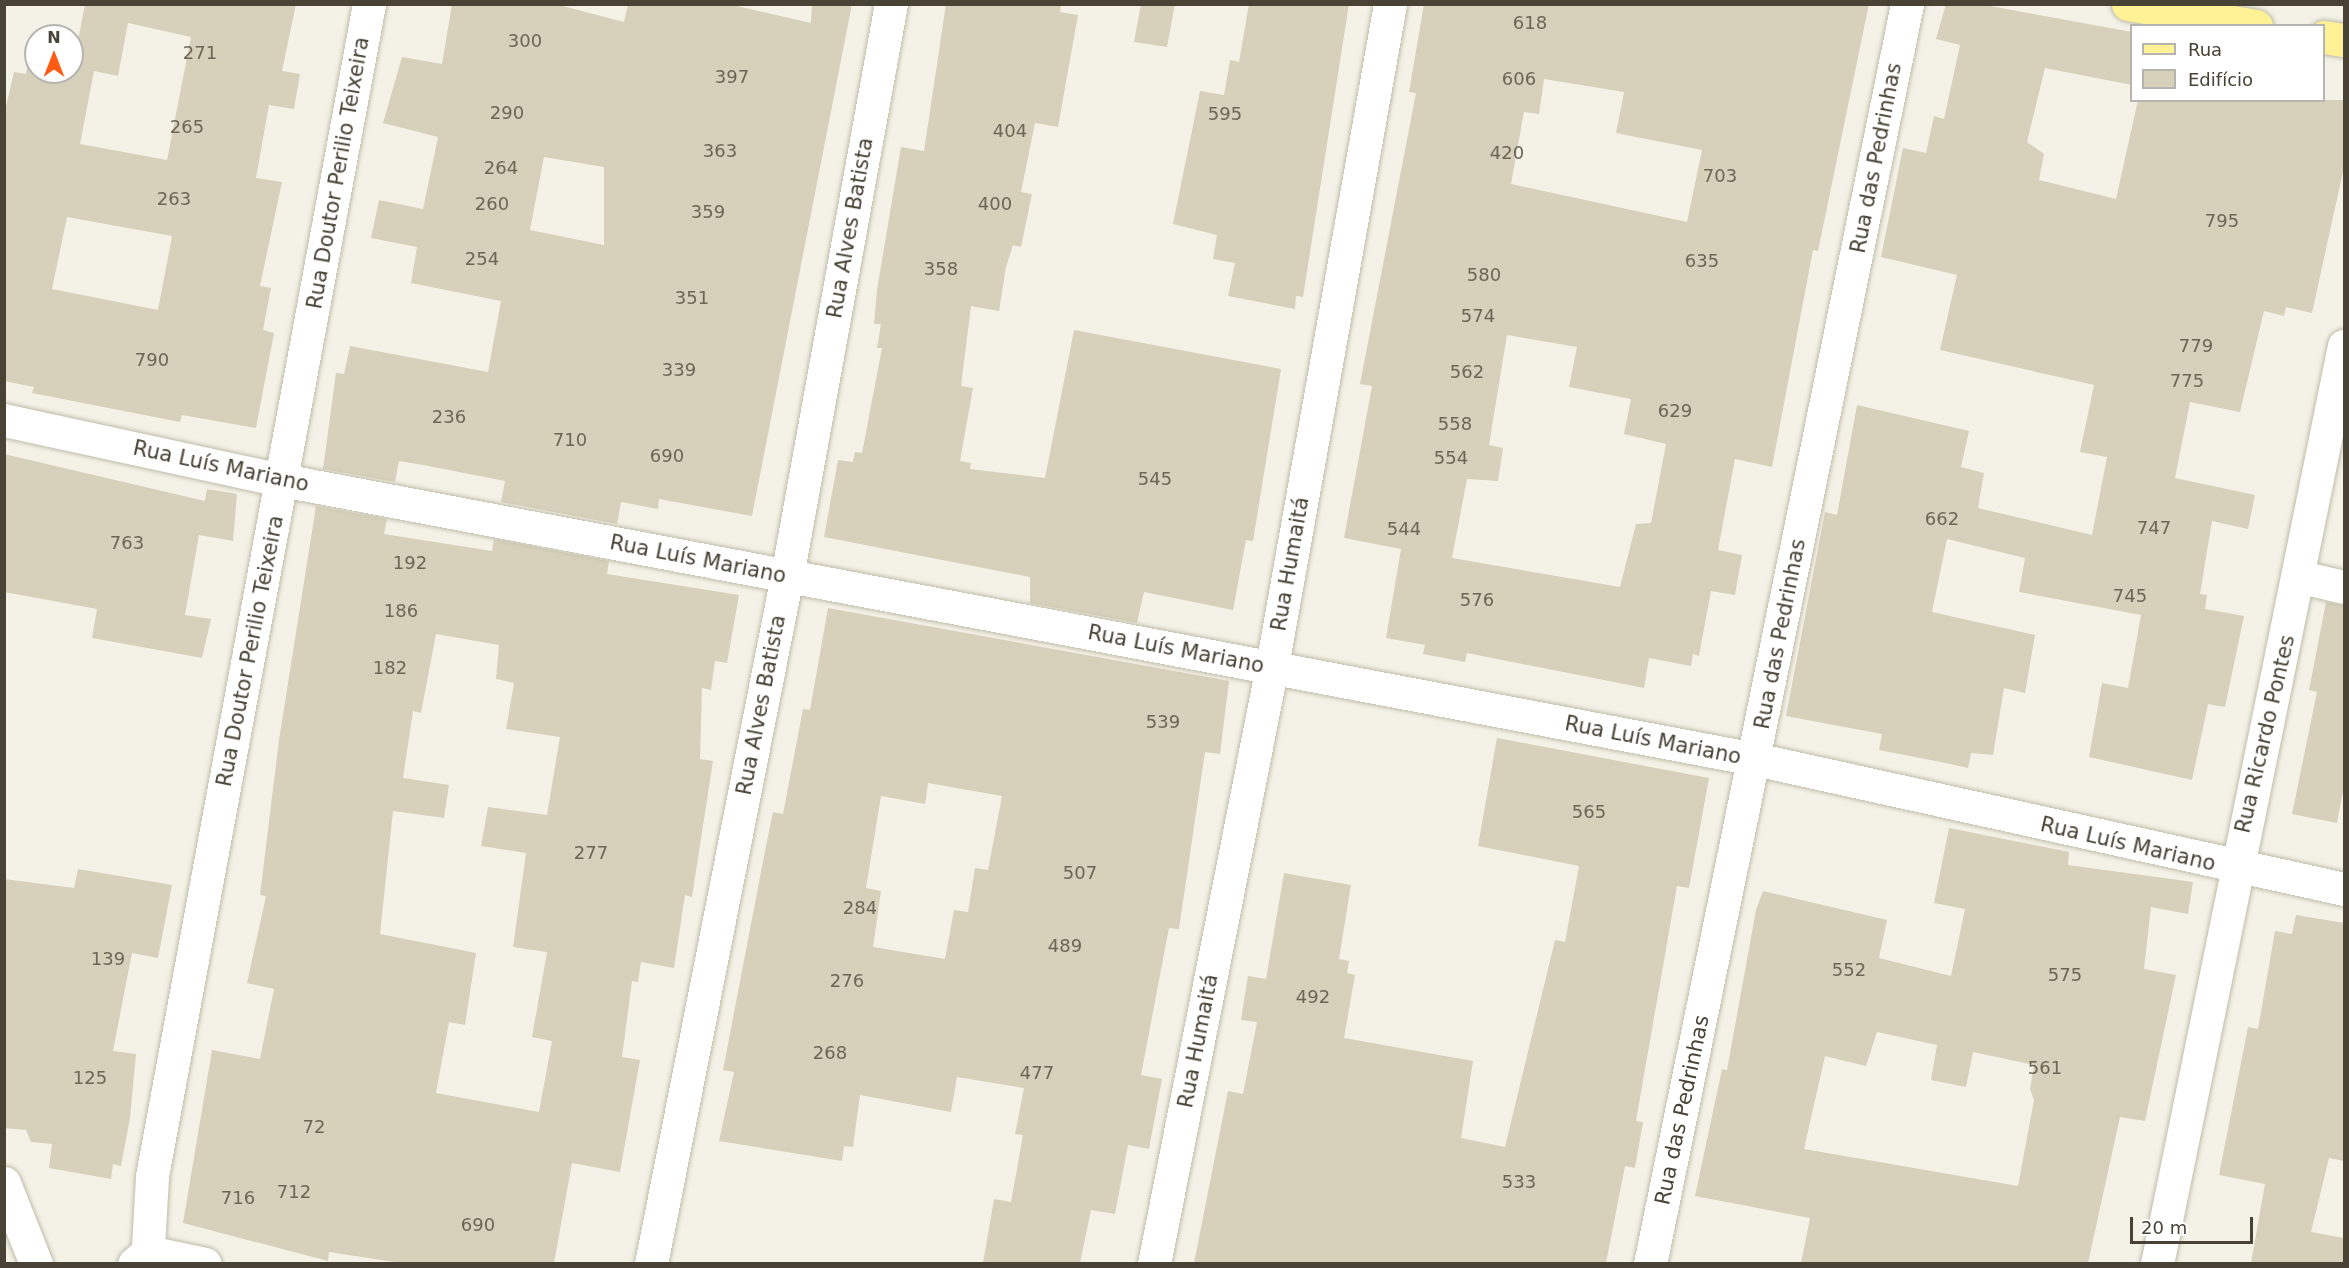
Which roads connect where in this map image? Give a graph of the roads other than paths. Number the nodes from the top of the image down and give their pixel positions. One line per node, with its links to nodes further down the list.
1 (369, 4): 11 (street, Rua Doutor Perilio Teixeira)
2 (891, 4): 12 (street, Rua Alves Batista)
3 (1390, 4): 15 (street, Rua Humaitá)
4 (1907, 4): 16 (street, Rua das Pedrinhas)
5 (2128, 4): 6 (main road)
6 (2244, 24)
7 (2325, 37): 8 (main road)
8 (2344, 40)
9 (2344, 346): 13 (street, Rua Ricardo Pontes)
10 (4, 420): 11 (street, Rua Luís Mariano)
11 (282, 480): 12 (street, Rua Luís Mariano); 20 (street, Rua Doutor Perilio Teixeira)
12 (787, 576): 15 (street, Rua Luís Mariano); 23 (street, Rua Alves Batista)
13 (2301, 577): 14 (street); 17 (street, Rua Ricardo Pontes)
14 (2344, 587)
15 (1272, 666): 16 (street, Rua Luís Mariano); 24 (street, Rua Humaitá)
16 (1755, 759): 17 (street, Rua Luís Mariano); 25 (street, Rua das Pedrinhas)
17 (2234, 869): 18 (street, Rua Luís Mariano); 26 (street, Rua Ricardo Pontes)
18 (2344, 889)
19 (4, 1183): 21 (street)
20 (143, 1260): 22 (street)
21 (36, 1263)
22 (205, 1263)
23 (651, 1263)
24 (1154, 1263)
25 (1650, 1263)
26 (2157, 1263)

